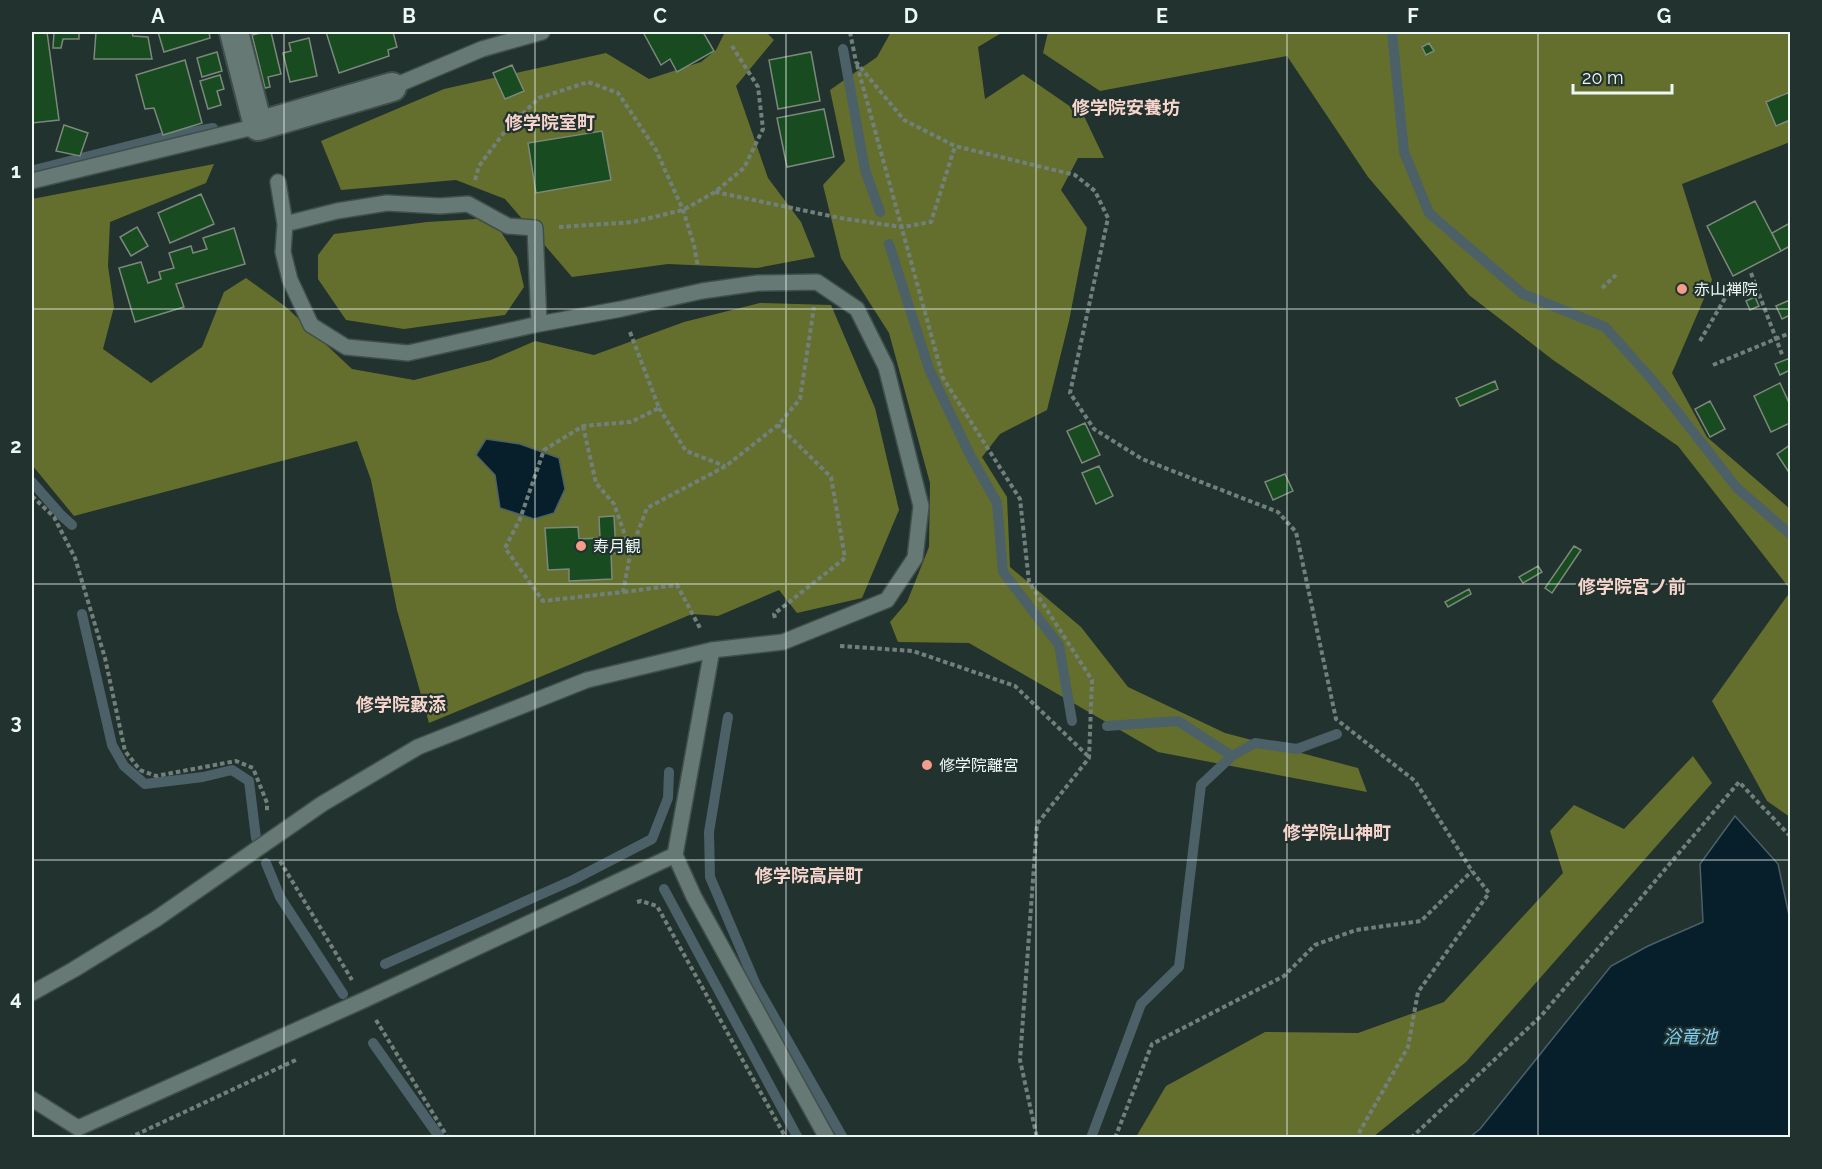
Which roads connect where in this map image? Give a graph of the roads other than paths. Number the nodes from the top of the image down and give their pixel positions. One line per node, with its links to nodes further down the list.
1 (234, 32): 4 (street)
2 (542, 32): 3 (lane)
3 (392, 87): 4 (street)
4 (258, 126): 5 (lane)
5 (32, 181)
6 (278, 182): 7 (lane)
7 (285, 224): 8 (lane); 8 (lane)
8 (539, 324): 9 (lane)
9 (712, 650): 10 (lane); 11 (lane)
10 (675, 855): 12 (lane); 13 (lane)
11 (32, 993)
12 (32, 1100)
13 (827, 1137)

